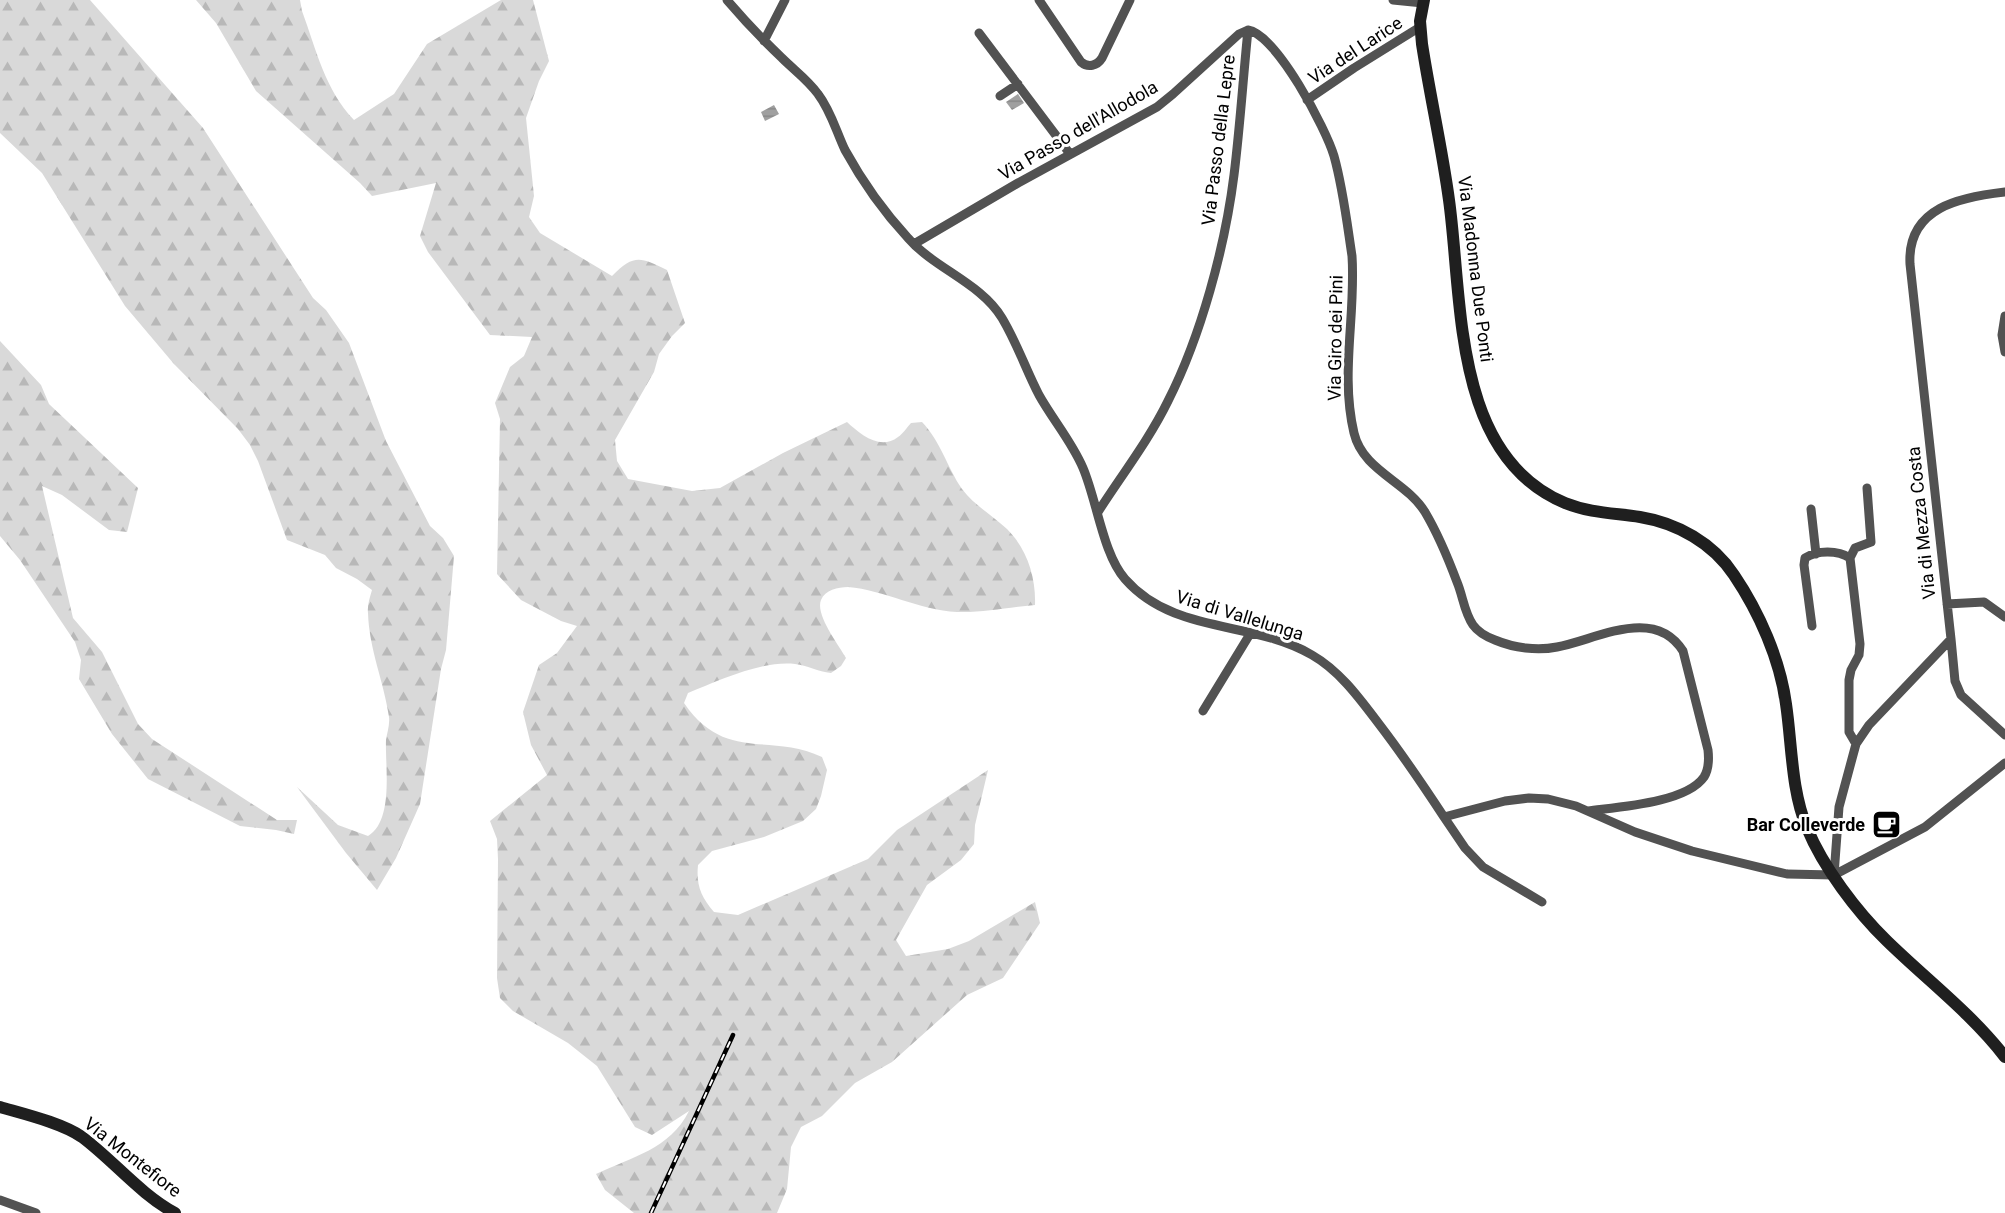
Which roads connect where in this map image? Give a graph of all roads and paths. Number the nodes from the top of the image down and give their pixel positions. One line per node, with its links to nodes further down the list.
1 (727, 0): 10 (street, Via di Vallelunga)
2 (785, 0): 10 (street)
3 (1039, 0): 4 (street)
4 (1130, 0)
5 (1393, 0): 6 (street)
6 (1424, 1): 7 (main road, Via Madonna Due Ponti)
7 (1420, 27): 13 (street, Via del Larice); 35 (main road, Via Madonna Due Ponti)
8 (1248, 30): 13 (street, Via Giro dei Pini); 14 (street, Via Passo dell'Allodola); 21 (street, Via Passo della Lepre)
9 (979, 33): 11 (street)
10 (764, 41): 16 (street, Via di Vallelunga)
11 (1018, 84): 12 (street); 14 (street)
12 (1000, 96)
13 (1308, 100): 33 (street, Via Giro dei Pini)
14 (1070, 154): 16 (street, Via Passo dell'Allodola)
15 (2005, 192): 24 (street, Via di Mezza Costa)
16 (914, 244): 21 (street, Via di Vallelunga)
17 (2005, 316): 18 (street)
18 (2005, 352)
19 (1867, 488): 23 (street)
20 (1811, 509): 22 (street)
21 (1098, 512): 27 (street, Via di Vallelunga)
22 (1815, 554): 23 (street); 26 (street)
23 (1850, 558): 31 (street)
24 (1947, 604): 25 (street); 28 (street, Via di Mezza Costa)
25 (2005, 617)
26 (1812, 626)
27 (1250, 634): 29 (street); 34 (street, Via di Vallelunga)
28 (1951, 639): 30 (street, Via di Mezza Costa); 31 (street)
29 (1203, 711)
30 (2005, 735)
31 (1856, 744): 35 (street)
32 (2005, 763): 35 (street)
33 (1587, 811): 34 (street); 35 (street)
34 (1444, 817): 36 (street, Via di Vallelunga)
35 (1834, 875): 37 (main road, Via Madonna Due Ponti)
36 (1542, 902)
37 (2005, 1057)
38 (0, 1107): 41 (main road, Via Montefiore)
39 (0, 1200): 40 (street)
40 (36, 1213)
41 (175, 1213)

